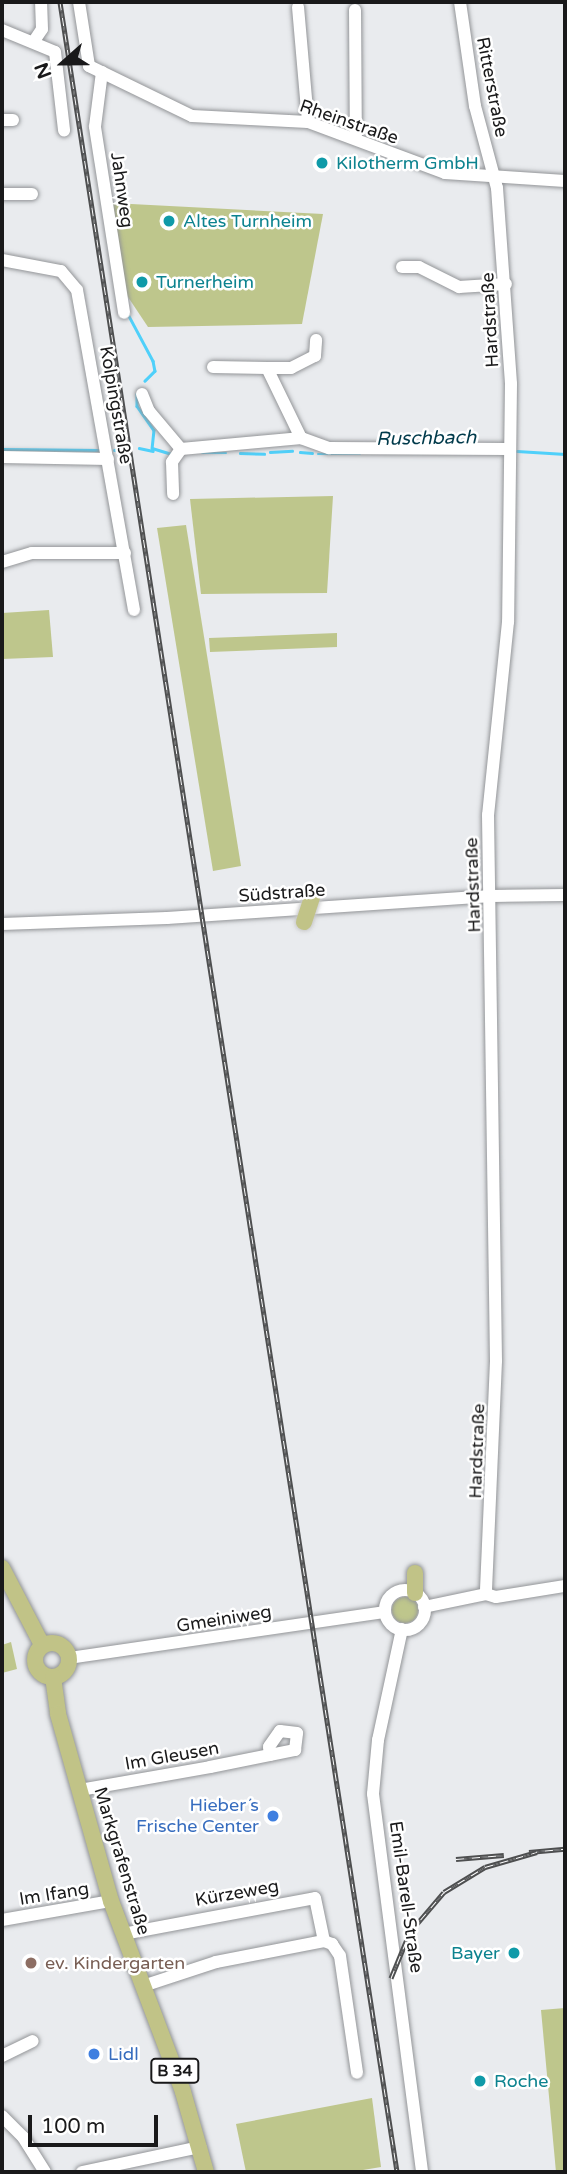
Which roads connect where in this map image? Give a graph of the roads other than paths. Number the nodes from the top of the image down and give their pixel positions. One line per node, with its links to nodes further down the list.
1 (41, 2): 7 (street)
2 (79, 2): 8 (street, Rheinstraße)
3 (460, 2): 12 (street, Ritterstraße)
4 (298, 7): 9 (street)
5 (355, 10): 11 (street)
6 (2, 30): 7 (street)
7 (34, 41): 10 (street)
8 (102, 72): 9 (street, Rheinstraße); 19 (street, Jahnweg)
9 (308, 122): 11 (street, Rheinstraße)
10 (64, 130)
11 (356, 139): 12 (street, Rheinstraße)
12 (494, 177): 13 (street, Rheinstraße); 18 (street, Hardstraße)
13 (565, 181)
14 (2, 194): 15 (street)
15 (32, 194)
16 (2, 260): 28 (street, Kolpingstraße)
17 (402, 267): 18 (street)
18 (506, 284): 26 (street, Hardstraße)
19 (124, 313)
20 (316, 340): 22 (street)
21 (213, 367): 22 (street)
22 (267, 368): 24 (street)
23 (142, 394): 25 (street)
24 (300, 438): 25 (street); 26 (street)
25 (181, 449): 29 (street)
26 (510, 449): 34 (street, Hardstraße)
27 (2, 457): 28 (street)
28 (108, 459): 30 (street, Kolpingstraße)
29 (173, 494)
30 (125, 553): 31 (street); 32 (street, Kolpingstraße)
31 (2, 562)
32 (134, 610)
33 (565, 895): 34 (street, Südstraße)
34 (491, 896): 37 (street, Südstraße); 42 (street, Hardstraße)
35 (312, 897): 36 (main road, bridge)
36 (304, 922)
37 (2, 924)
38 (2, 1568): 46 (main road)
39 (411, 1573): 41 (main road)
40 (565, 1586): 42 (street)
41 (409, 1592): 43 (street); 44 (street)
42 (486, 1594): 43 (street)
43 (424, 1607): 45 (street)
44 (385, 1612): 45 (street); 47 (street, Gmeiniweg)
45 (402, 1629): 64 (street, Emil-Barell-Straße)
46 (43, 1645): 47 (main road); 48 (main road)
47 (69, 1658): 48 (main road)
48 (53, 1677): 50 (main road, Markgrafenstraße / B 34)
49 (270, 1755): 50 (street, Im Gleusen)
50 (80, 1790): 51 (main road, Markgrafenstraße / B 34)
51 (111, 1901): 52 (street, Im Ifang); 53 (main road, Markgrafenstraße / B 34)
52 (2, 1920)
53 (123, 1934): 54 (street, Kürzeweg); 55 (main road, Markgrafenstraße / B 34)
54 (324, 1941): 55 (street); 58 (street, Kürzeweg)
55 (143, 1986): 60 (main road, Markgrafenstraße / B 34)
56 (33, 2041): 57 (street)
57 (2, 2056)
58 (357, 2073)
59 (2, 2116): 61 (street)
60 (200, 2147): 62 (street); 63 (main road, Markgrafenstraße / B 34)
61 (45, 2172)
62 (82, 2172)
63 (206, 2172)
64 (422, 2172)

